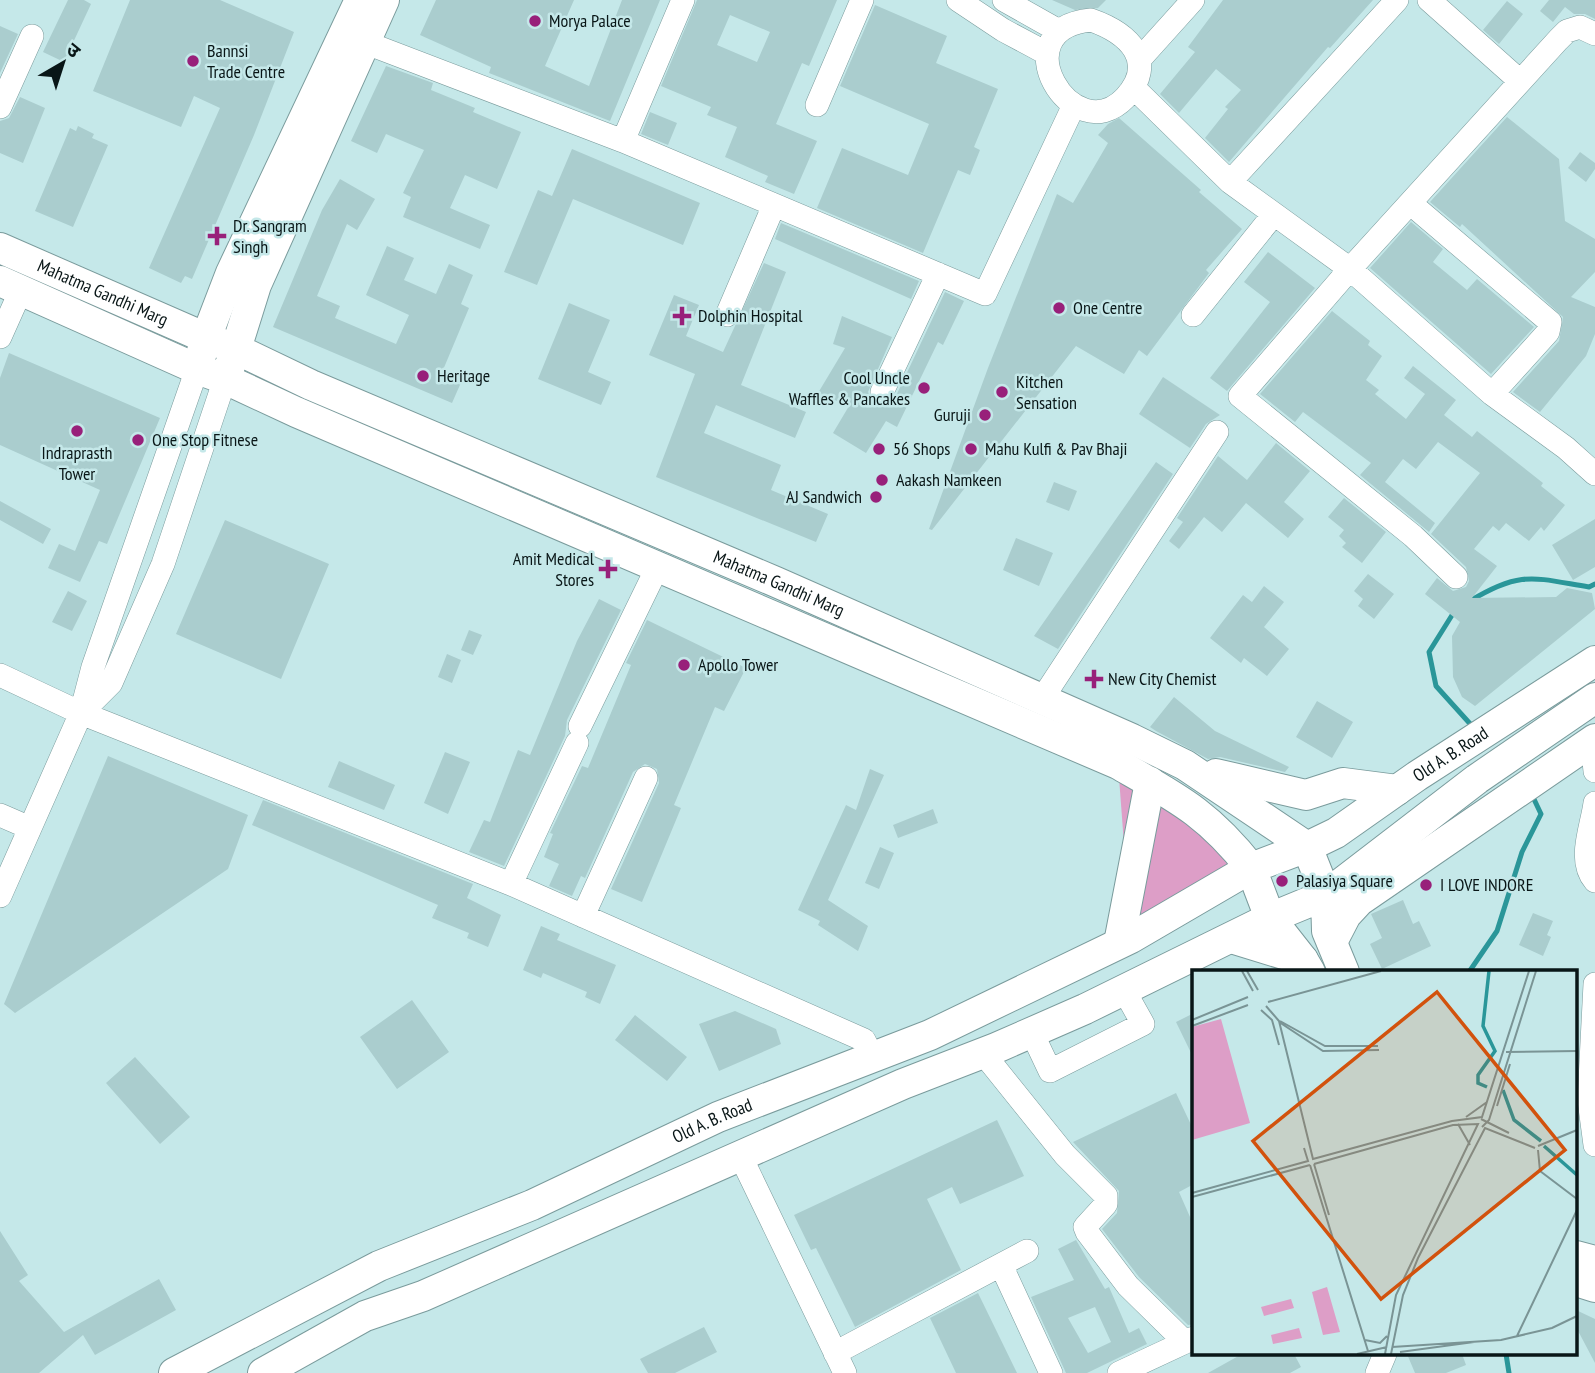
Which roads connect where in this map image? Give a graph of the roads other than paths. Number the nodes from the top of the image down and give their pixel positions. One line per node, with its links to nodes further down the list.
1 (360, 0): 33 (main road)
2 (384, 0): 13 (main road)
3 (683, 0): 21 (street)
4 (862, 0): 18 (street)
5 (958, 0): 14 (street)
6 (1004, 0): 10 (street)
7 (1193, 0): 15 (street)
8 (1397, 0): 22 (street)
9 (1429, 0): 16 (street)
10 (1059, 31): 14 (street); 15 (street)
11 (1595, 34): 16 (street)
12 (32, 36): 20 (street)
13 (364, 41): 21 (street); 34 (main road)
14 (1046, 53): 19 (street)
15 (1139, 60): 17 (street)
16 (1520, 81): 23 (street)
17 (1134, 88): 19 (street); 22 (street)
18 (817, 105)
19 (1074, 105): 28 (street)
20 (0, 107)
21 (623, 141): 24 (street)
22 (1230, 182): 25 (street)
23 (1410, 203): 27 (street); 38 (street)
24 (774, 205): 28 (street); 30 (street)
25 (1274, 214): 27 (street); 31 (street)
26 (0, 248): 33 (main road, Mahatma Gandhi Marg)
27 (1350, 269): 38 (street); 42 (street)
28 (938, 274): 37 (street)
29 (10, 286): 32 (street); 35 (main road, Mahatma Gandhi Marg)
30 (727, 315)
31 (1193, 315)
32 (0, 337)
33 (206, 338): 34 (main road, Mahatma Gandhi Marg); 35 (main road)
34 (236, 349): 36 (main road); 46 (main road, Mahatma Gandhi Marg)
35 (197, 369): 36 (main road, Mahatma Gandhi Marg); 47 (street)
36 (225, 379): 41 (main road, Mahatma Gandhi Marg); 47 (street)
37 (882, 392)
38 (1492, 394): 40 (street)
39 (1217, 432): 46 (street)
40 (1595, 474)
41 (658, 566): 52 (main road, Mahatma Gandhi Marg); 61 (street)
42 (1456, 577)
43 (1595, 661): 53 (main road, Old A. B. Road)
44 (0, 675): 47 (street)
45 (1595, 698): 50 (main road, Old A. B. Road)
46 (1042, 699): 49 (main road, Mahatma Gandhi Marg)
47 (81, 713): 57 (street); 61 (street)
48 (1594, 751): 54 (main road)
49 (1185, 765): 53 (main road); 58 (main road, Mahatma Gandhi Marg)
50 (1484, 773): 54 (main road); 62 (main road, Old A. B. Road)
51 (646, 778): 64 (street)
52 (1150, 782): 59 (main road, Mahatma Gandhi Marg); 67 (main road)
53 (1397, 790): 58 (main road, Old A. B. Road)
54 (1498, 803): 68 (main road)
55 (1595, 803): 60 (street)
56 (0, 816): 57 (street)
57 (30, 828): 63 (street)
58 (1307, 847): 59 (main road, Old A. B. Road); 62 (main road)
59 (1251, 869): 65 (main road, Mahatma Gandhi Marg); 67 (main road, Old A. B. Road)
60 (1595, 881)
61 (510, 884): 64 (street)
62 (1326, 895): 65 (main road, Old A. B. Road); 68 (main road)
63 (0, 896)
64 (583, 916): 75 (street)
65 (1270, 918): 66 (main road); 69 (main road, Mahatma Gandhi Marg)
66 (1231, 937): 69 (main road); 72 (main road)
67 (1119, 943): 75 (main road, Old A. B. Road)
68 (1332, 943): 70 (main road)
69 (1307, 966)
70 (1344, 970)
71 (1595, 984): 76 (street)
72 (1124, 990): 73 (main road); 73 (street)
73 (1031, 1033): 74 (main road)
74 (983, 1053): 77 (main road); 84 (street)
75 (872, 1056): 87 (main road, Old A. B. Road)
76 (1595, 1145)
77 (740, 1156): 86 (street); 88 (main road)
78 (1027, 1251): 81 (street)
79 (1578, 1257): 80 (main road)
80 (1595, 1261)
81 (1001, 1265): 86 (street); 89 (street)
82 (1578, 1281): 83 (main road)
83 (1595, 1287)
84 (1190, 1340): 90 (street)
85 (1384, 1356): 91 (street)
86 (840, 1363)
87 (174, 1373)
88 (263, 1373)
89 (1051, 1373)
90 (1119, 1373)
91 (1377, 1373)

